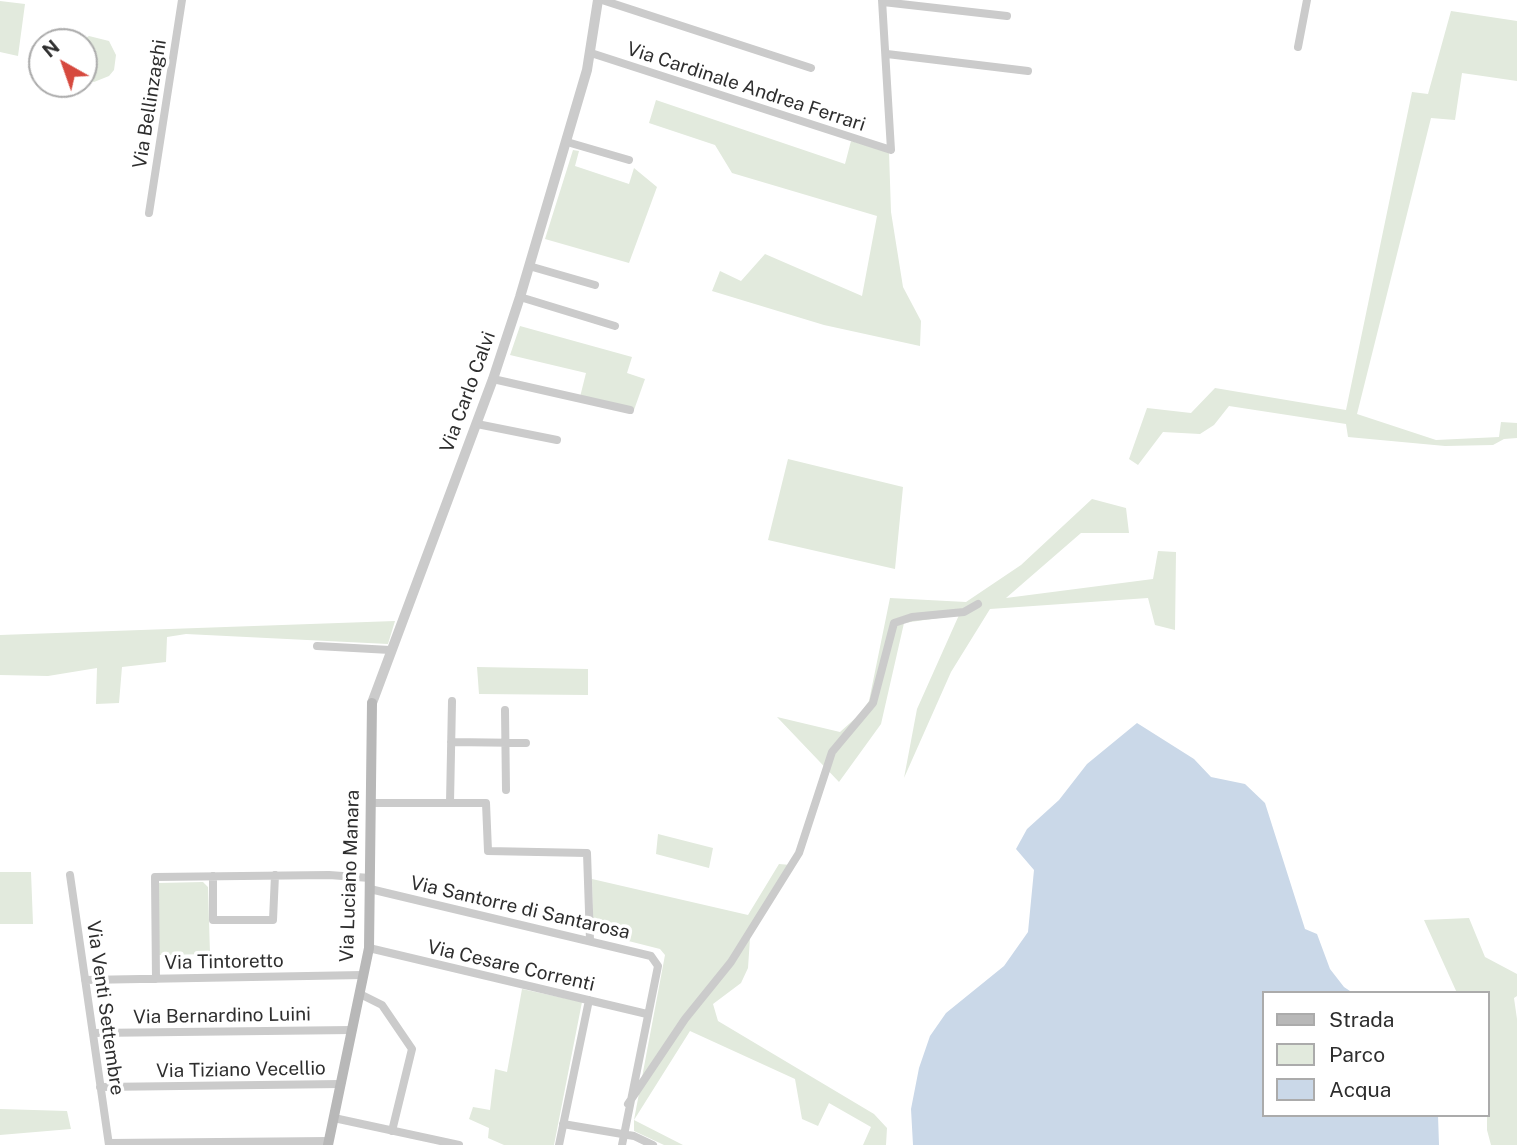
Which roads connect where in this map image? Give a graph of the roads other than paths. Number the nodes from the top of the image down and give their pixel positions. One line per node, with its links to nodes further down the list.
1 (182, 0): 13 (street, Via Bellinzaghi)
2 (600, 0): 7 (street, Via Carlo Calvi); 9 (street)
3 (1307, 0): 6 (street)
4 (883, 1): 5 (street); 8 (street)
5 (1007, 16)
6 (1298, 47)
7 (591, 53): 8 (street, Via Cardinale Andrea Ferrari); 11 (street, Via Carlo Calvi)
8 (887, 54): 10 (street)
9 (811, 68)
10 (1028, 71)
11 (567, 142): 12 (street); 14 (street, Via Carlo Calvi)
12 (629, 160)
13 (149, 213)
14 (529, 266): 15 (street); 16 (street, Via Carlo Calvi)
15 (595, 285)
16 (520, 297): 17 (street); 18 (street, Via Carlo Calvi)
17 (615, 326)
18 (493, 379): 19 (street); 20 (street, Via Carlo Calvi)
19 (630, 410)
20 (477, 424): 21 (street); 24 (street, Via Carlo Calvi)
21 (557, 440)
22 (978, 604): 50 (street)
23 (317, 646): 24 (street)
24 (390, 650): 26 (street, Via Luciano Manara)
25 (452, 701): 28 (street)
26 (372, 703): 32 (main road, Via Luciano Manara)
27 (505, 710): 29 (street)
28 (451, 742): 29 (street); 33 (street)
29 (505, 743): 30 (street); 31 (street)
30 (526, 743)
31 (506, 790)
32 (372, 803): 33 (street); 37 (main road, Via Luciano Manara)
33 (450, 803): 38 (street)
34 (70, 875): 42 (street, Via Venti Settembre)
35 (275, 875): 36 (street, Via Santorre di Santarosa); 36 (street); 37 (street, Via Santorre di Santarosa)
36 (213, 876): 41 (street, Via Santorre di Santarosa)
37 (370, 883): 38 (street, Via Santorre di Santarosa); 39 (main road, Via Luciano Manara)
38 (590, 940): 45 (street, Via Santorre di Santarosa)
39 (369, 948): 40 (main road, Via Luciano Manara); 44 (street, Via Cesare Correnti)
40 (363, 975): 41 (street, Via Tintoretto); 43 (main road, Via Luciano Manara)
41 (156, 979): 42 (street, Via Tintoretto)
42 (85, 980): 47 (street, Via Venti Settembre)
43 (360, 994): 46 (main road, Via Luciano Manara); 53 (street)
44 (589, 1000): 45 (street, Via Cesare Correnti); 52 (street)
45 (647, 1014): 50 (street)
46 (352, 1030): 47 (street, Via Bernardino Luini); 48 (main road, Via Luciano Manara)
47 (93, 1033): 49 (street, Via Venti Settembre)
48 (341, 1084): 49 (street, Via Tiziano Vecellio); 51 (main road, Via Luciano Manara)
49 (100, 1087): 57 (street, Via Venti Settembre)
50 (628, 1104): 54 (street)
51 (334, 1118): 53 (street); 56 (main road, Via Luciano Manara)
52 (563, 1124): 54 (street); 59 (street)
53 (392, 1131): 55 (street)
54 (623, 1140): 60 (street)
55 (432, 1142): 58 (street)
56 (329, 1143): 57 (street)
57 (109, 1144)
58 (459, 1145)
59 (559, 1145)
60 (653, 1145)

